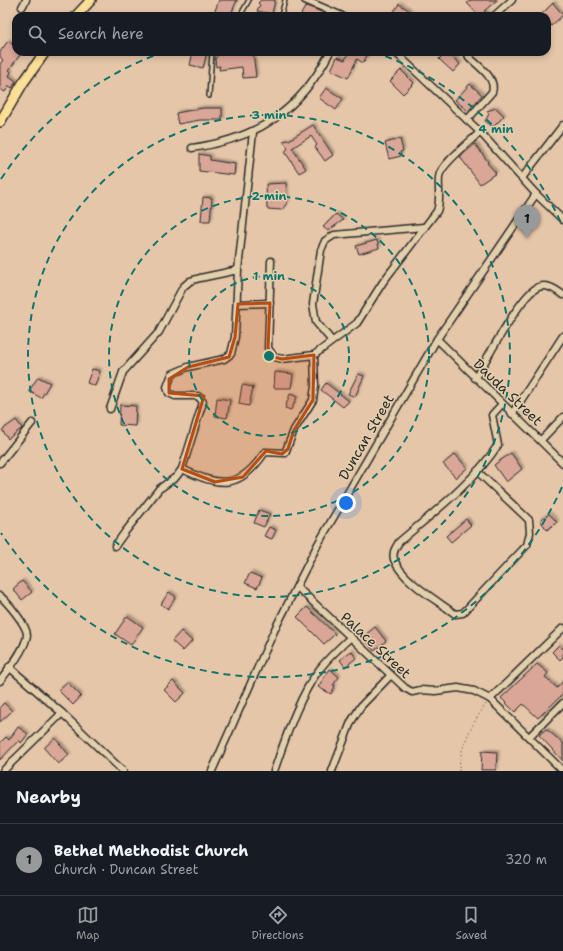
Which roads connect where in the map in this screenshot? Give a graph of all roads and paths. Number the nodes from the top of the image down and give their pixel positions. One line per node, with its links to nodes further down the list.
1 (26, 0): 7 (street)
2 (91, 0): 8 (main road)
3 (249, 0): 9 (lane)
4 (285, 0): 10 (lane)
5 (305, 0): 11 (street)
6 (512, 0): 12 (street)
7 (22, 7)
8 (80, 12)
9 (242, 12)
10 (282, 12)
11 (333, 12)
12 (498, 12)
13 (41, 56): 20 (main road)
14 (212, 56): 18 (lane)
15 (328, 56): 22 (street)
16 (399, 56): 19 (street)
17 (469, 56): 19 (street)
18 (209, 96)
19 (467, 120): 23 (street)
20 (0, 122)
21 (563, 125): 25 (street)
22 (253, 132): 24 (street); 30 (street)
23 (480, 132): 25 (street); 28 (street)
24 (192, 148)
25 (522, 178): 26 (street)
26 (536, 194): 27 (street); 35 (street, Duncan Street)
27 (563, 220)
28 (424, 227): 36 (street); 36 (street)
29 (271, 261): 32 (street)
30 (238, 270): 33 (street); 40 (street)
31 (563, 294): 38 (street)
32 (270, 303): 33 (street); 37 (street)
33 (238, 304): 47 (street)
34 (563, 336): 41 (street)
35 (437, 339): 38 (street, Dauda Street); 50 (street, Duncan Street)
36 (332, 341): 37 (street)
37 (314, 355): 47 (street)
38 (475, 378): 39 (street, Dauda Street)
39 (502, 404): 41 (street, Dauda Street); 48 (street)
40 (110, 409)
41 (512, 414): 44 (street, Dauda Street)
42 (563, 417): 44 (street)
43 (32, 424): 45 (street)
44 (540, 440): 46 (street, Dauda Street)
45 (0, 462)
46 (563, 463)
47 (182, 469): 49 (street)
48 (477, 471): 48 (street)
49 (115, 546)
50 (296, 586): 53 (street, Palace Street); 63 (street, Duncan Street)
51 (0, 596): 54 (street)
52 (563, 628): 57 (street)
53 (351, 636): 55 (street, Palace Street); 64 (street)
54 (9, 668): 56 (street); 59 (street)
55 (390, 676): 57 (street, Palace Street); 65 (street)
56 (0, 681)
57 (490, 699): 60 (street, Palace Street); 66 (path)
58 (563, 703): 60 (street)
59 (62, 713): 61 (street); 62 (street)
60 (529, 737): 67 (street, Palace Street)
61 (120, 770)
62 (3, 771)
63 (212, 771)
64 (274, 771)
65 (332, 771)
66 (459, 771)
67 (563, 771)

